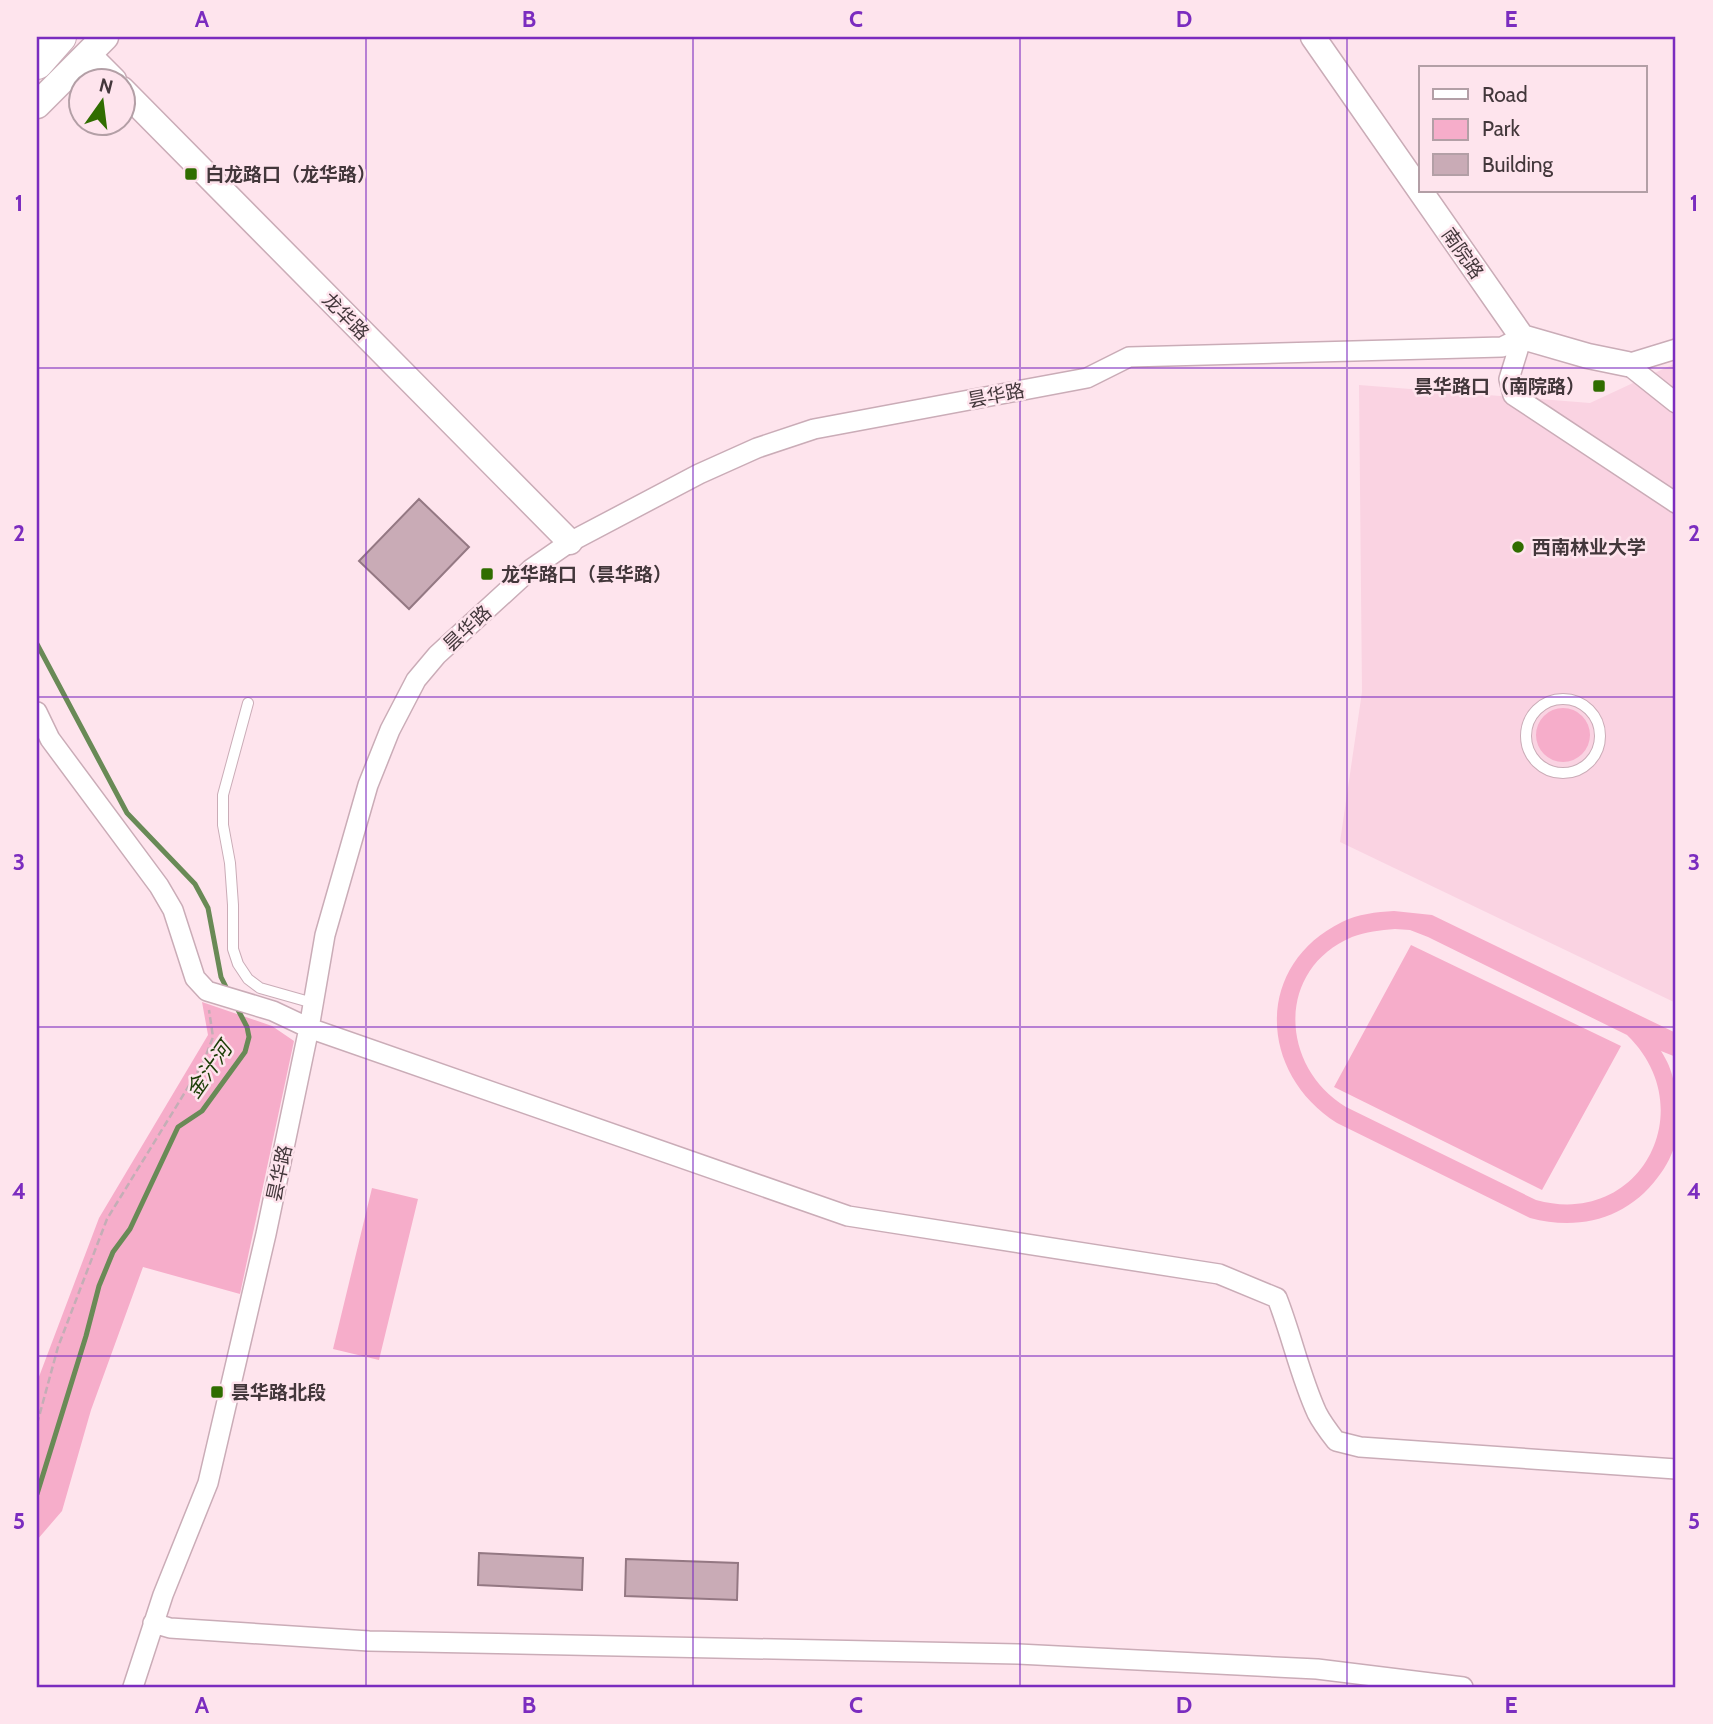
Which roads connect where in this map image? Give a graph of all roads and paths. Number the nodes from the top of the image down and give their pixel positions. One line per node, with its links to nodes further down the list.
1 (60, 37): 4 (highway)
2 (1313, 37): 8 (street, 南院路)
3 (97, 46): 5 (street); 7 (main road)
4 (37, 63)
5 (107, 66)
6 (136, 103): 15 (street, 龙华路)
7 (37, 105)
8 (1419, 189)
9 (1421, 192): 10 (street, 南院路)
10 (1522, 337): 12 (street); 14 (street); 15 (street, 昙华路)
11 (1676, 349): 12 (street)
12 (1627, 364): 13 (street)
13 (1674, 400)
14 (1676, 503)
15 (570, 542): 20 (street, 昙华路)
16 (248, 703): 20 (lane)
17 (37, 712): 19 (street)
18 (1527, 728): 18 (lane)
19 (207, 991): 21 (street); 22 (path)
20 (313, 1003): 21 (street, 昙华路)
21 (309, 1028): 23 (street); 24 (street, 昙华路)
22 (37, 1424)
23 (1676, 1469)
24 (153, 1623): 25 (street, 昙华路); 26 (street)
25 (133, 1687)
26 (1463, 1687)

